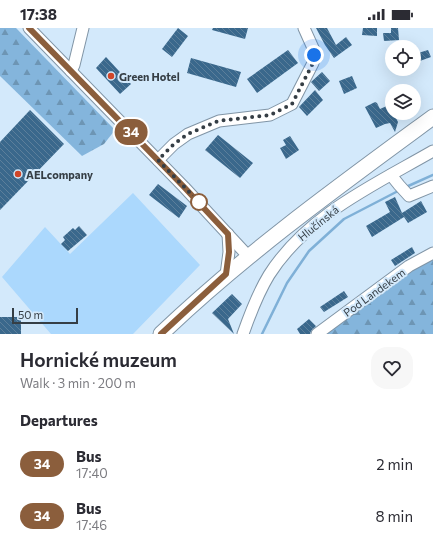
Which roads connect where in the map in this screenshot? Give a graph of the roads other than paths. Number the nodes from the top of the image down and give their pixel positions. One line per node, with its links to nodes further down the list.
1 (29, 28): 4 (street)
2 (83, 28): 4 (street)
3 (304, 28): 7 (street)
4 (71, 71): 7 (street)
5 (433, 117): 12 (main road)
6 (433, 151): 8 (street, Hlučínská)
7 (158, 160): 10 (street)
8 (391, 175): 9 (street); 15 (street, Hlučínská)
9 (433, 186)
10 (228, 234): 12 (street); 13 (street)
11 (433, 253): 16 (street, Pod Landekem)
12 (248, 256): 13 (main road)
13 (226, 274): 14 (main road)
14 (161, 334)
15 (243, 334)
16 (317, 334)

